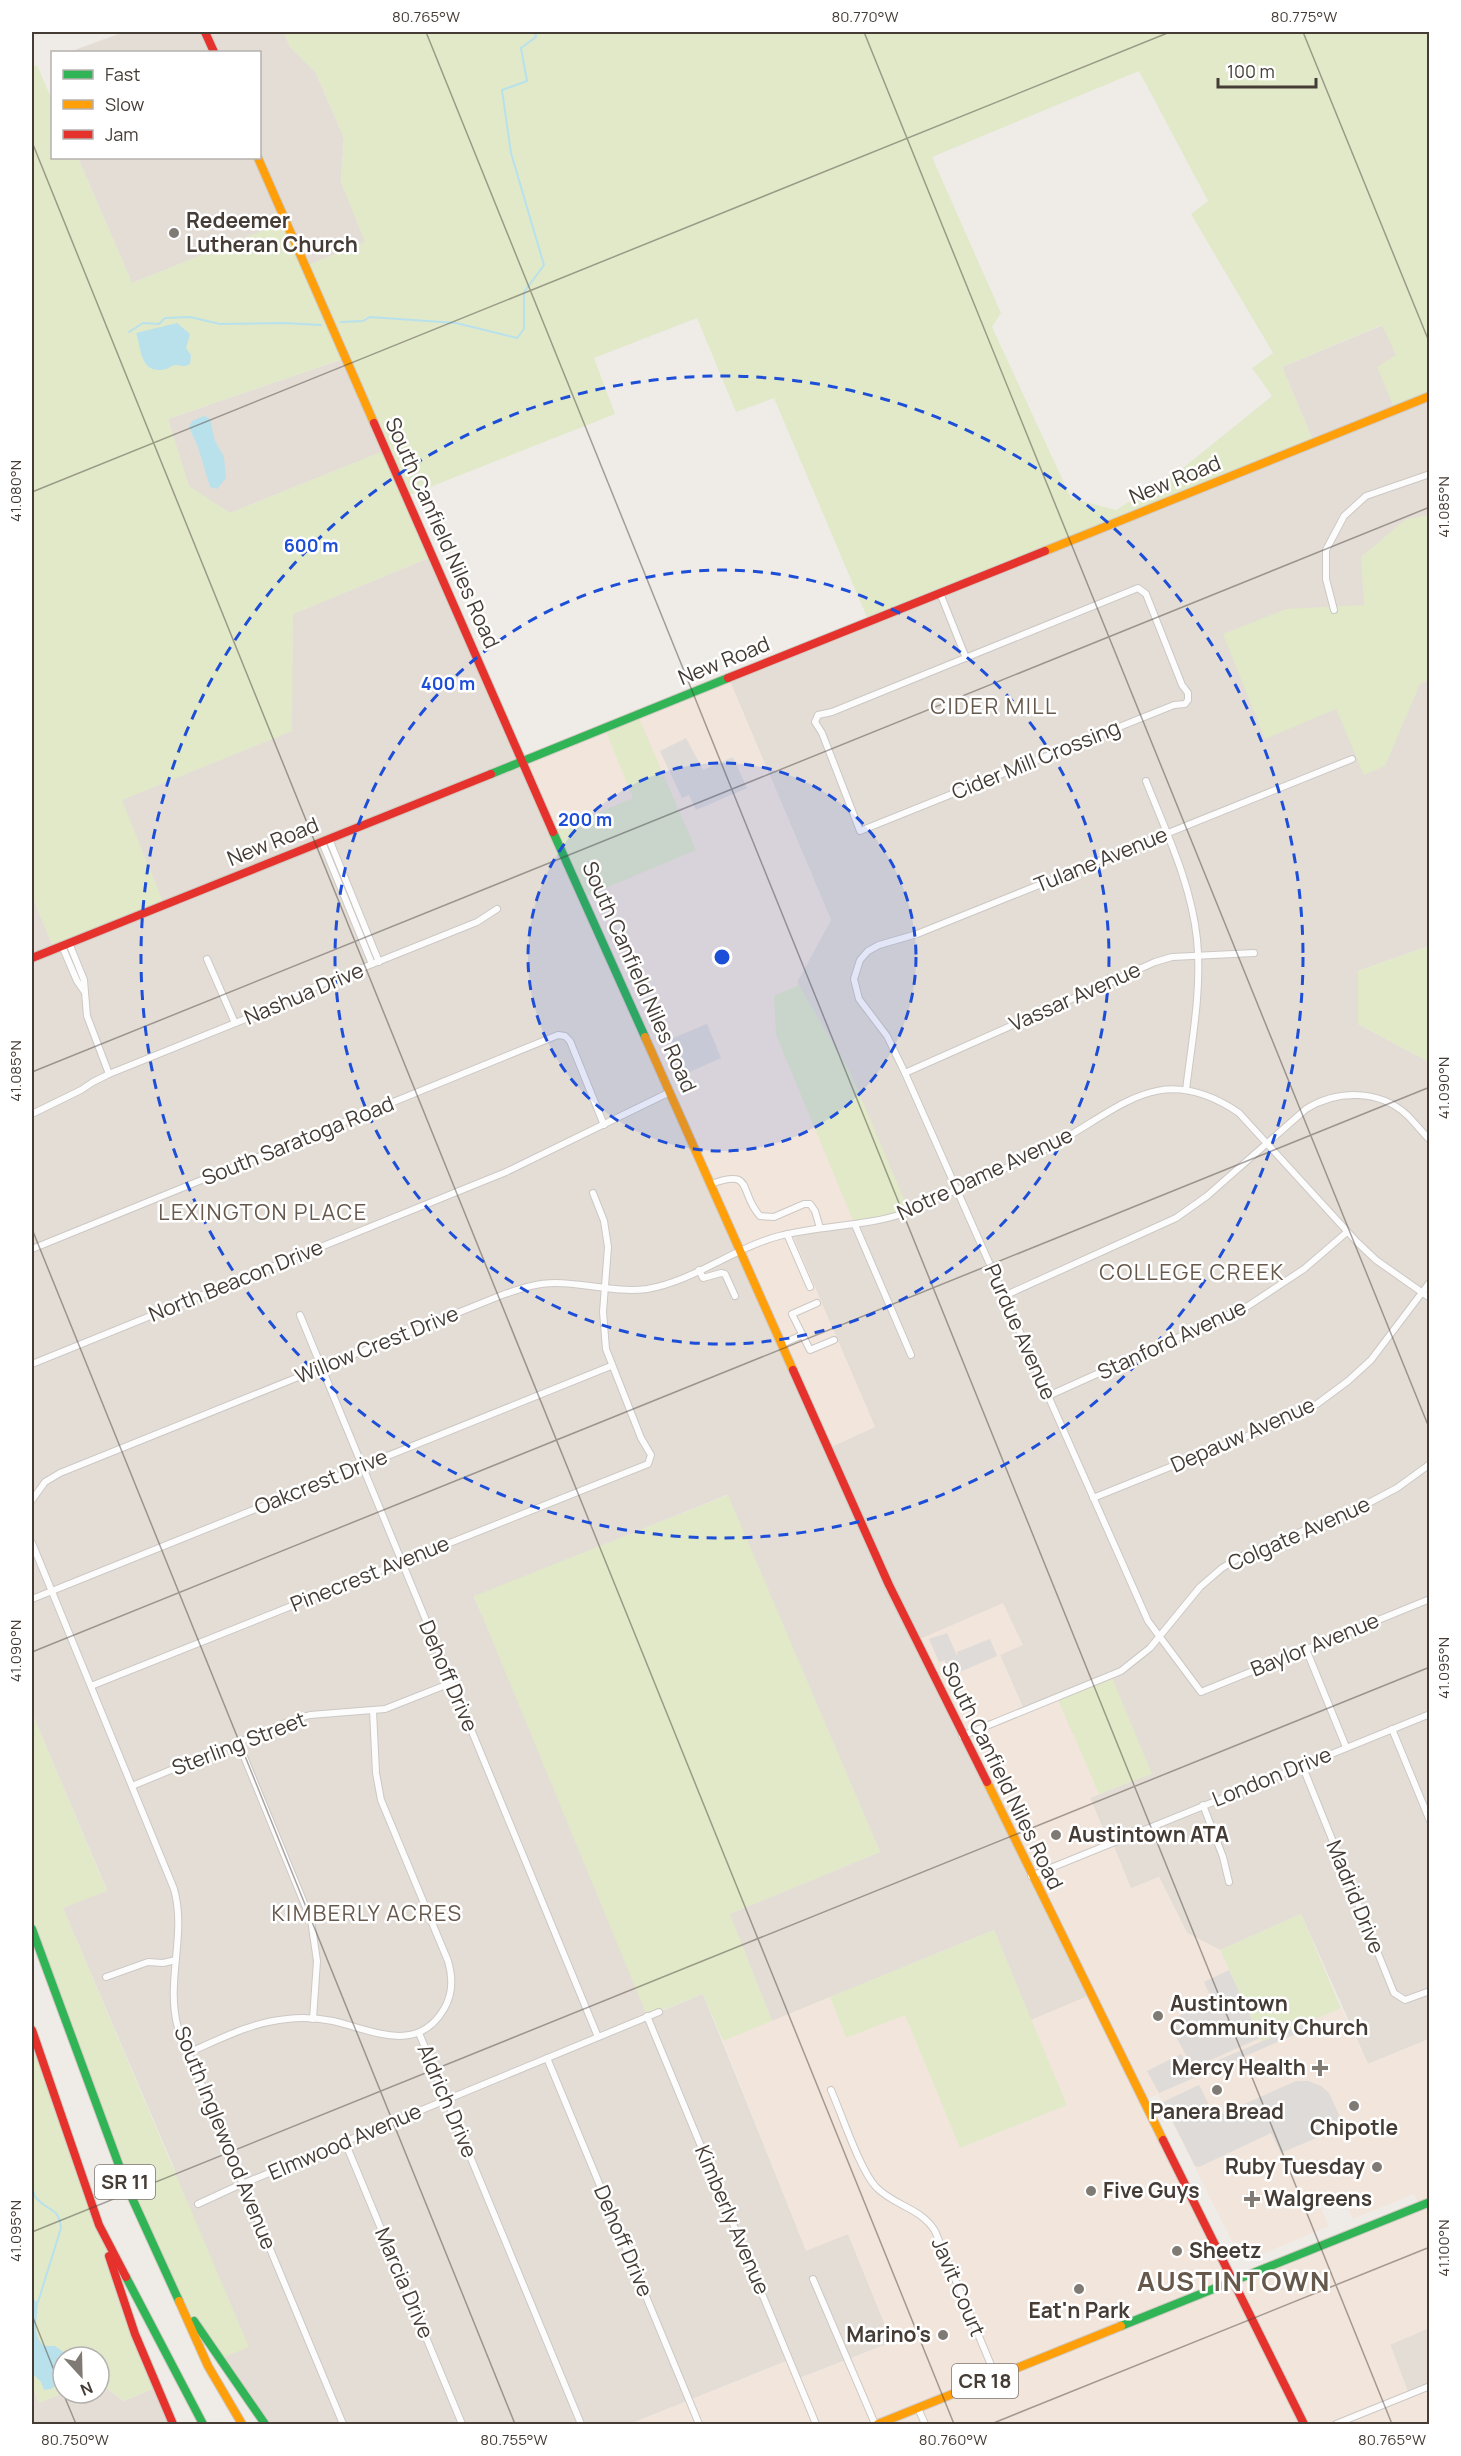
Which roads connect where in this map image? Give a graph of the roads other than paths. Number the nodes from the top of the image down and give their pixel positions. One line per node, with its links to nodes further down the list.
1 (205, 32): 2 (main road)
2 (214, 51)
3 (258, 159): 10 (main road, South Canfield Niles Road)
4 (1430, 396): 6 (main road, New Road)
5 (1430, 474): 7 (street)
6 (940, 593): 8 (street); 10 (main road, New Road)
7 (1334, 610)
8 (966, 658): 8 (street, Cider Mill Crossing)
9 (1352, 759): 12 (street, Tulane Avenue)
10 (523, 762): 13 (main road, New Road); 26 (main road, South Canfield Niles Road)
11 (1146, 781): 12 (street)
12 (1167, 834): 17 (street); 21 (street, Tulane Avenue)
13 (326, 840): 15 (main road, New Road); 20 (street)
14 (497, 909): 20 (street, Nashua Drive)
15 (66, 945): 18 (main road, New Road); 24 (street)
16 (1254, 953): 17 (street, Vassar Avenue)
17 (1198, 956): 23 (street, Vassar Avenue); 25 (street)
18 (32, 958)
19 (207, 959): 22 (street)
20 (376, 963): 22 (street, Nashua Drive)
21 (856, 967): 23 (street, Purdue Avenue)
22 (235, 1023): 24 (street, Nashua Drive)
23 (905, 1073): 32 (street, Purdue Avenue)
24 (109, 1074): 27 (street, Nashua Drive)
25 (1186, 1090): 30 (street, Notre Dame Avenue); 32 (street, Notre Dame Avenue)
26 (670, 1092): 28 (street, North Beacon Drive); 31 (main road, South Canfield Niles Road)
27 (32, 1114)
28 (604, 1125): 38 (street, South Saratoga Road); 54 (street, North Beacon Drive)
29 (1430, 1140): 30 (street)
30 (1268, 1143): 36 (street, Notre Dame Avenue); 46 (street)
31 (711, 1184): 35 (street); 39 (main road, South Canfield Niles Road)
32 (956, 1189): 34 (street, Notre Dame Avenue); 46 (street, Purdue Avenue)
33 (593, 1193): 43 (street)
34 (855, 1225): 35 (street, Notre Dame Avenue); 53 (street)
35 (820, 1228): 37 (street, Notre Dame Avenue)
36 (1347, 1232): 44 (street, Notre Dame Avenue); 57 (street, Stanford Avenue)
37 (787, 1234): 39 (street, Notre Dame Avenue); 42 (street)
38 (32, 1249)
39 (741, 1251): 40 (street, Willow Crest Drive); 52 (main road, South Canfield Niles Road)
40 (699, 1270): 43 (street, Willow Crest Drive); 45 (street)
41 (1430, 1282): 44 (street, Depauw Avenue)
42 (810, 1287)
43 (606, 1288): 55 (street); 56 (street, Willow Crest Drive)
44 (1422, 1293): 47 (street, Notre Dame Avenue); 60 (street, Depauw Avenue)
45 (735, 1296)
46 (1004, 1296): 57 (street, Purdue Avenue)
47 (1430, 1298)
48 (817, 1303): 50 (street)
49 (300, 1315): 56 (street, Dehoff Drive)
50 (802, 1335): 51 (street); 52 (street)
51 (834, 1340)
52 (782, 1344): 75 (main road, South Canfield Niles Road)
53 (911, 1355)
54 (32, 1364)
55 (611, 1366): 59 (street, Oakcrest Drive); 63 (street, Pinecrest Avenue)
56 (321, 1368): 59 (street, Dehoff Drive); 61 (street, Willow Crest Drive)
57 (1048, 1396): 60 (street, Purdue Avenue)
58 (1430, 1464): 67 (street, Colgate Avenue)
59 (362, 1466): 63 (street, Dehoff Drive); 64 (street, Oakcrest Drive)
60 (1093, 1498): 67 (street, Purdue Avenue)
61 (32, 1500)
62 (32, 1543): 64 (street, South Inglewood Avenue)
63 (401, 1562): 69 (street, Dehoff Drive); 70 (street, Pinecrest Avenue)
64 (51, 1591): 65 (street, Oakcrest Drive); 70 (street, South Inglewood Avenue)
65 (32, 1599)
66 (1430, 1599): 68 (street, Baylor Avenue)
67 (1159, 1639): 71 (street, Purdue Avenue); 75 (street, Colgate Avenue)
68 (1306, 1649): 71 (street, Baylor Avenue); 77 (street, London Drive)
69 (451, 1683): 72 (street, Sterling Street); 93 (street, Dehoff Drive)
70 (91, 1686): 79 (street, South Inglewood Avenue)
71 (1201, 1692)
72 (373, 1711): 76 (street, Sterling Street); 92 (street, Aldrich Drive)
73 (1430, 1713): 74 (street, London Drive)
74 (1392, 1729): 77 (street, London Drive); 81 (street)
75 (962, 1736): 82 (main road, South Canfield Niles Road)
76 (238, 1742): 79 (street, Sterling Street); 90 (street)
77 (1346, 1747): 78 (street, London Drive)
78 (1302, 1766): 80 (street, London Drive); 87 (street, Madrid Drive)
79 (132, 1786): 85 (street, South Inglewood Avenue)
80 (1203, 1805): 82 (street, London Drive); 83 (street)
81 (1430, 1821)
82 (1031, 1876): 104 (main road, South Canfield Niles Road)
83 (1228, 1882)
84 (32, 1929): 105 (main road, SR 11)
85 (176, 1960): 86 (street); 94 (street, South Inglewood Avenue)
86 (106, 1977)
87 (1430, 1991)
88 (659, 2012): 89 (street, Elmwood Avenue)
89 (647, 2016): 93 (street, Elmwood Avenue); 117 (street, Kimberly Avenue)
90 (313, 2019): 92 (street); 94 (street)
91 (32, 2030): 102 (main road, SR 11)
92 (419, 2033): 97 (street, Aldrich Drive)
93 (598, 2037): 95 (street, Elmwood Avenue)
94 (188, 2053): 99 (street, South Inglewood Avenue)
95 (547, 2058): 97 (street, Elmwood Avenue); 116 (street, Dehoff Drive)
96 (831, 2090): 106 (street, Javit Court)
97 (446, 2100): 98 (street, Elmwood Avenue); 115 (street, Aldrich Drive)
98 (345, 2142): 99 (street, Elmwood Avenue); 114 (street, Marcia Drive)
99 (243, 2184): 101 (street, Elmwood Avenue); 113 (street, South Inglewood Avenue)
100 (1430, 2202): 104 (main road, CR 18)
101 (198, 2204)
102 (99, 2225): 109 (main road); 110 (main road, SR 11)
103 (813, 2279): 118 (street)
104 (1234, 2282): 106 (main road, CR 18); 120 (main road, South Canfield Niles Road)
105 (176, 2295): 111 (main road, SR 11); 112 (main road)
106 (996, 2377): 108 (main road, CR 18)
107 (1430, 2386): 121 (street)
108 (918, 2408): 118 (main road, CR 18); 119 (street)
109 (173, 2424)
110 (203, 2424)
111 (242, 2424)
112 (265, 2424)
113 (343, 2424)
114 (462, 2424)
115 (581, 2424)
116 (699, 2424)
117 (816, 2424)
118 (876, 2424)
119 (925, 2424)
120 (1304, 2424)
121 (1336, 2424)

